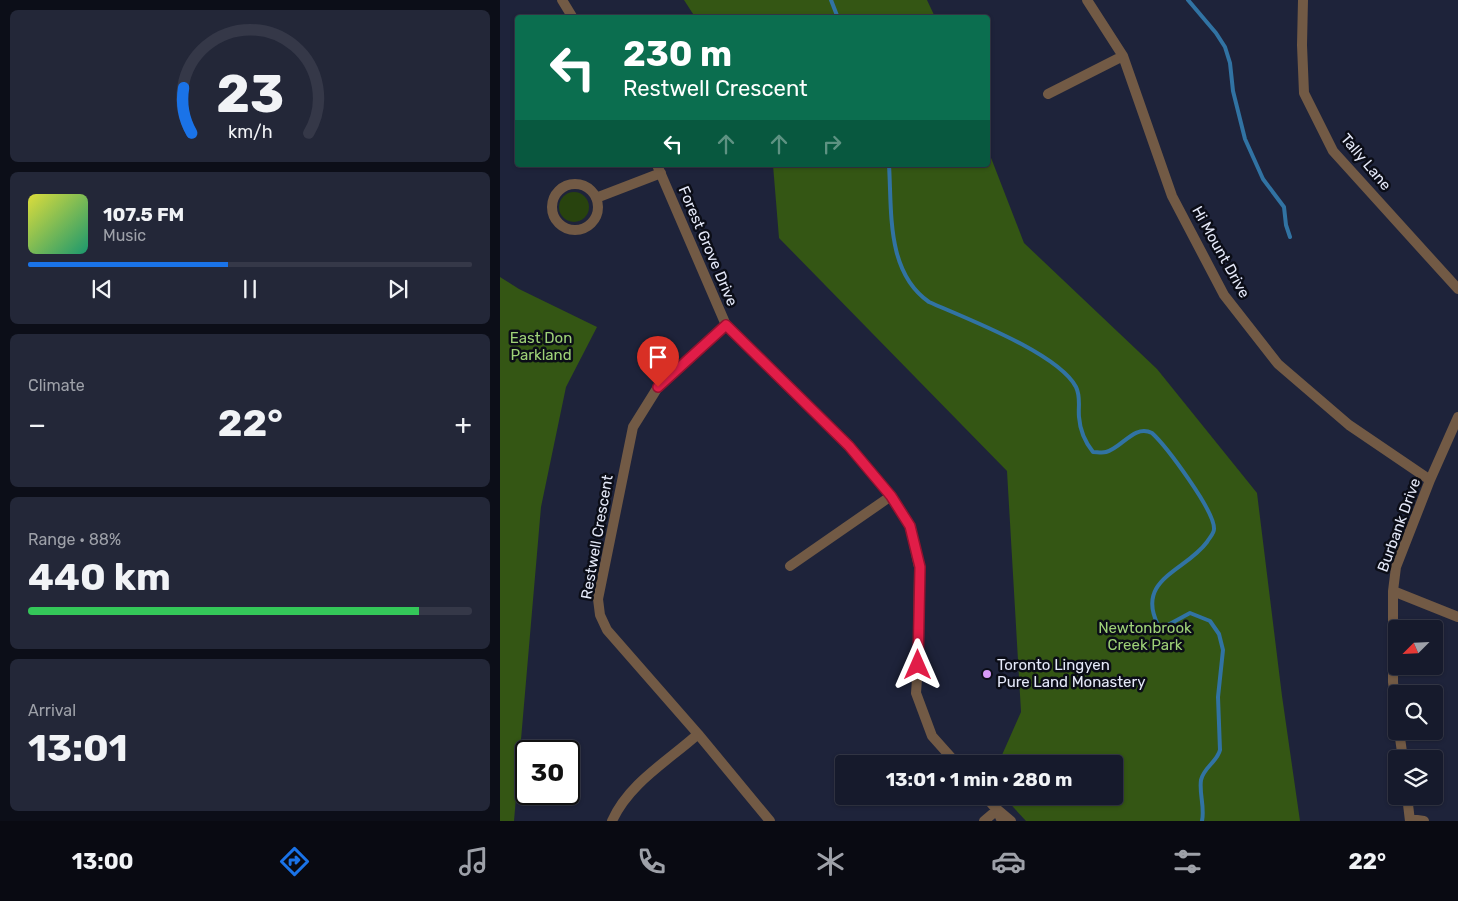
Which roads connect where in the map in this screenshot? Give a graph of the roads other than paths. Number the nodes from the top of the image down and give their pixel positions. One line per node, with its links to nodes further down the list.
1 (562, 0): 4 (street)
2 (1087, 0): 5 (street, Hi Mount Drive)
3 (1304, 0): 9 (street, Tally Lane)
4 (571, 15)
5 (1123, 56): 6 (street); 12 (street, Hi Mount Drive)
6 (1048, 94)
7 (659, 169): 8 (street); 10 (street, Forest Grove Drive)
8 (596, 198): 8 (street)
9 (1458, 289)
10 (726, 325): 13 (street, Forest Grove Drive); 18 (street, Restwell Crescent)
11 (1458, 417): 12 (street, Burbank Drive)
12 (1430, 480): 15 (street, Burbank Drive)
13 (891, 496): 14 (street); 19 (street, Forest Grove Drive)
14 (790, 566)
15 (1393, 591): 16 (street); 17 (street, Burbank Drive)
16 (1458, 617)
17 (1393, 685)
18 (698, 734): 24 (street); 25 (street, Restwell Crescent)
19 (949, 755)
20 (993, 805): 22 (street)
21 (1408, 805): 23 (street)
22 (997, 810): 26 (street); 27 (street); 28 (street)
23 (1410, 820): 29 (street)
24 (612, 821)
25 (770, 821)
26 (984, 821)
27 (1002, 821)
28 (1011, 821)
29 (1424, 821)

